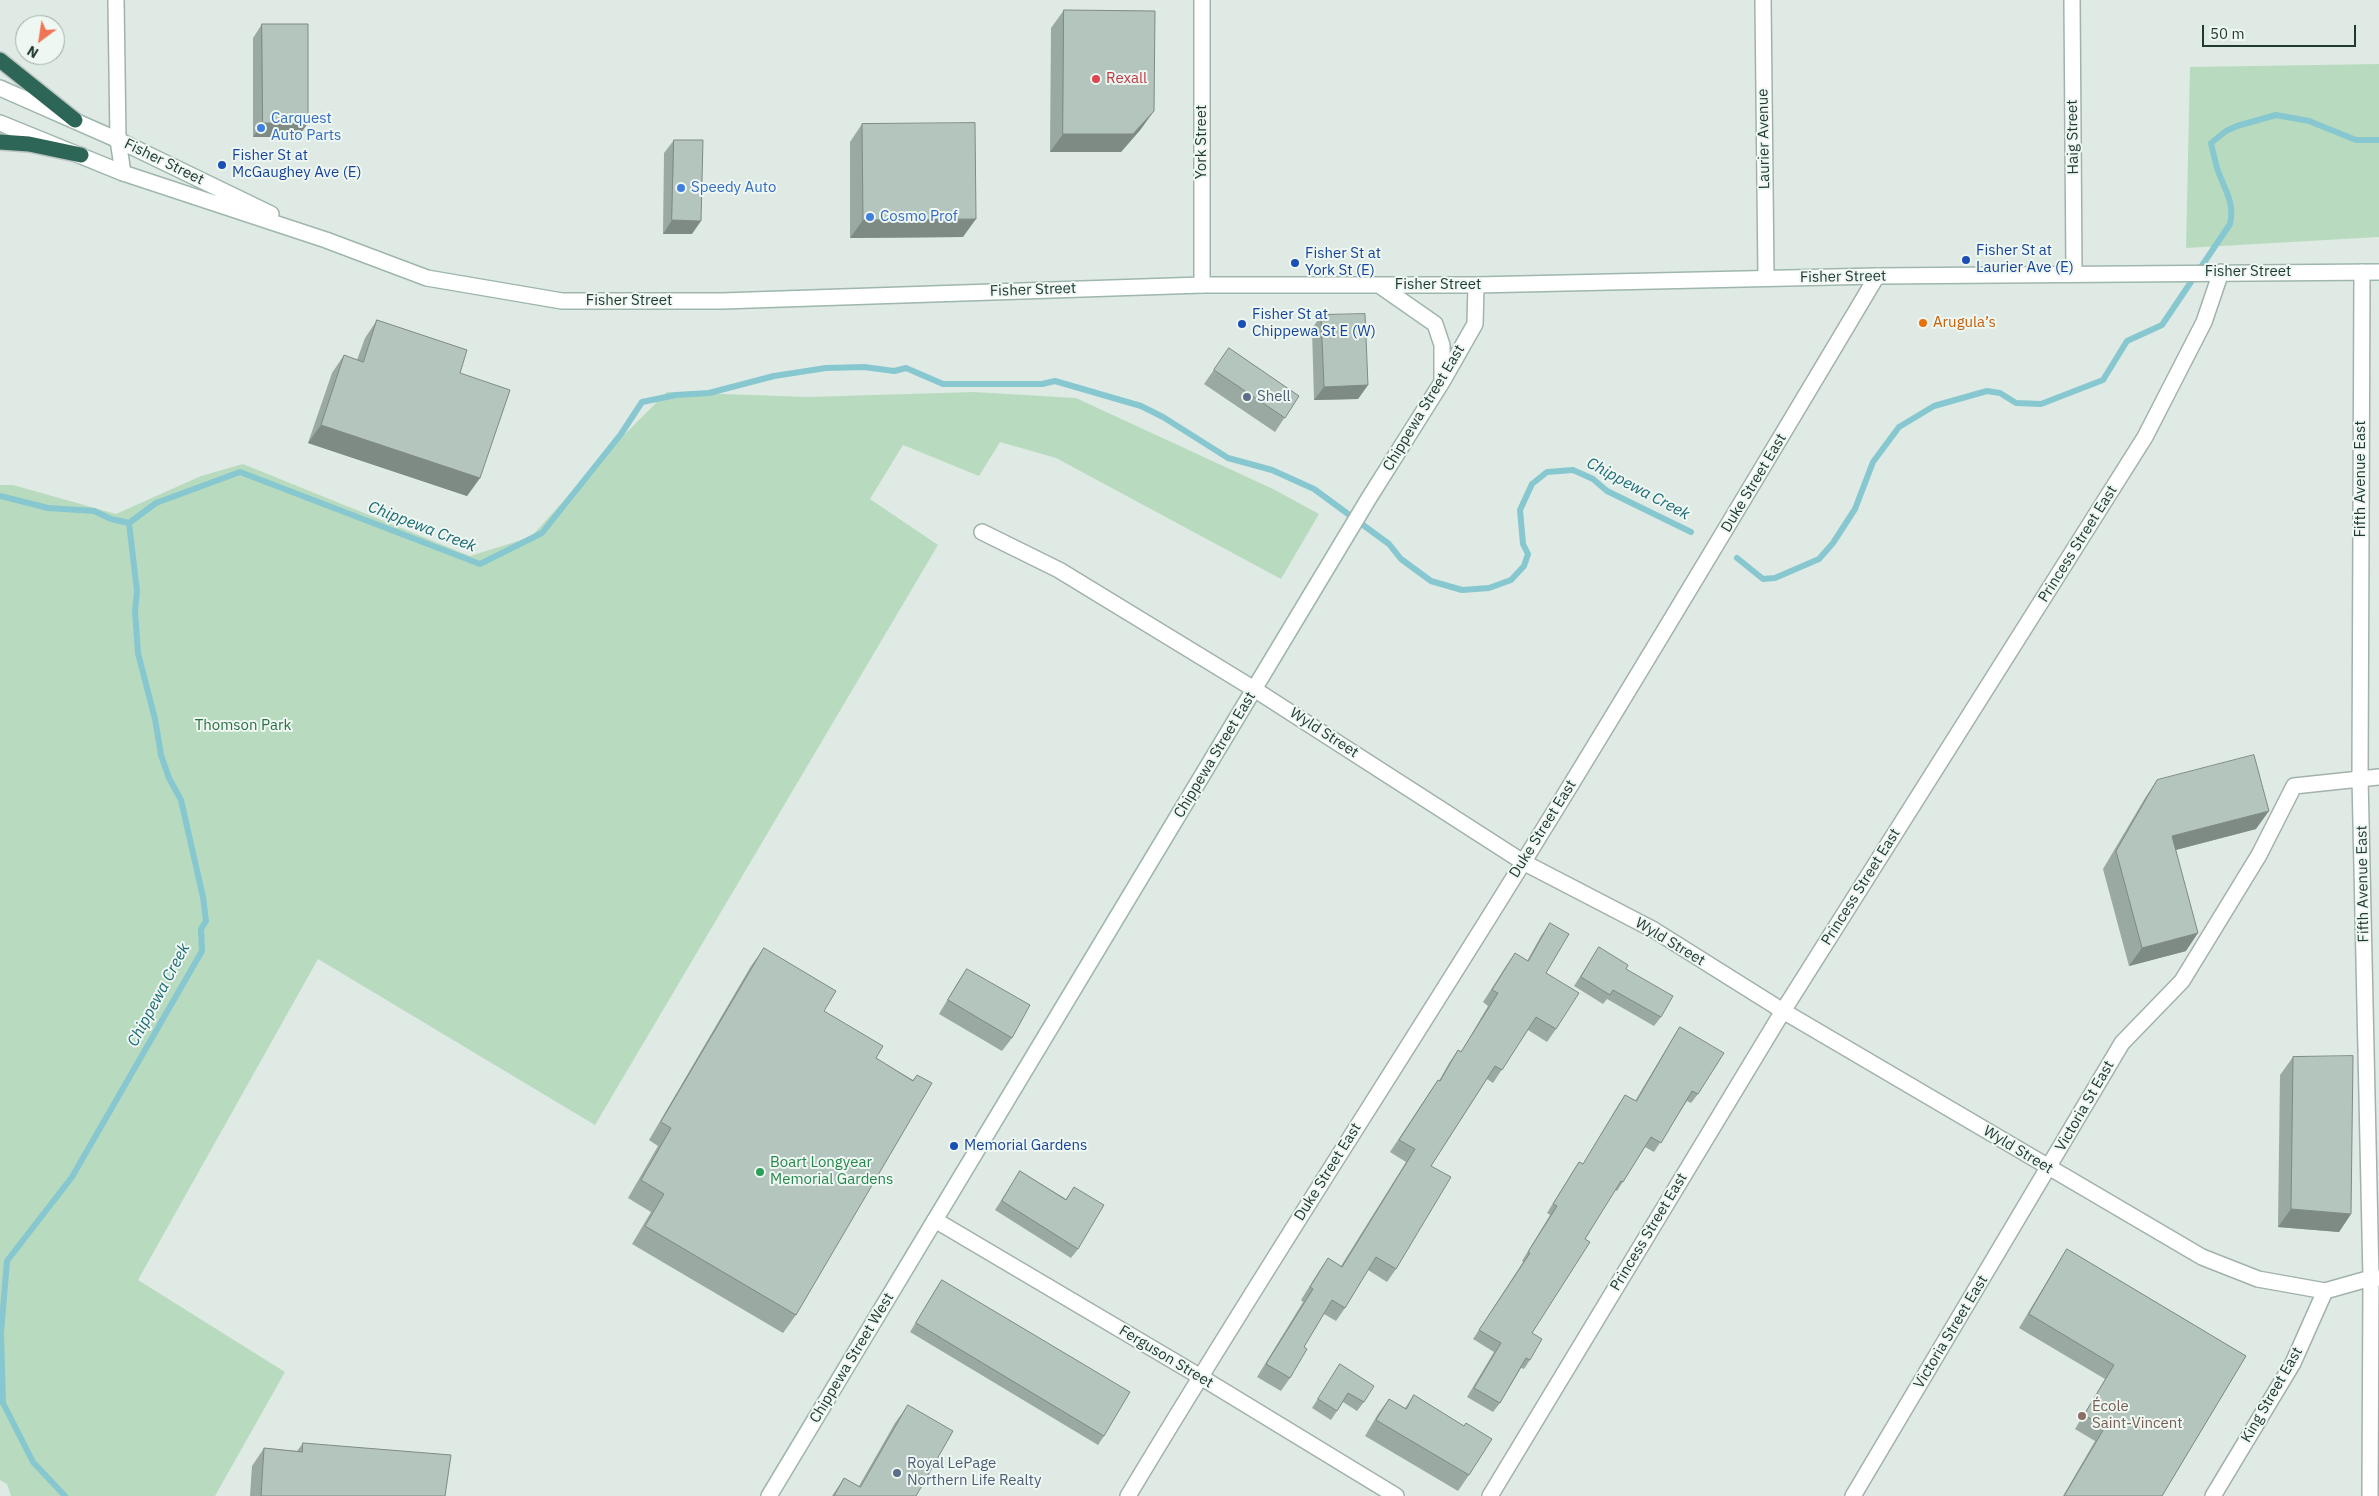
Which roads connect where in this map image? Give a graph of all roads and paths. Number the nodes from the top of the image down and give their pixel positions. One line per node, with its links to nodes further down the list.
1 (116, 0): 9 (street)
2 (1202, 0): 20 (street, York Street)
3 (1763, 0): 19 (street, Laurier Avenue)
4 (2072, 0): 17 (street, Haig Street)
5 (0, 60): 7 (highway)
6 (0, 88): 7 (street, Fisher Street)
7 (75, 120): 9 (street, Fisher Street)
8 (0, 123): 11 (street, Fisher Street)
9 (118, 140): 12 (street); 13 (street, Fisher Street)
10 (0, 142): 11 (highway)
11 (81, 155): 12 (street, Fisher Street)
12 (123, 173): 13 (street, Fisher Street)
13 (326, 240): 20 (street, Fisher Street)
14 (2221, 272): 15 (street, Fisher Street); 17 (street, Fisher Street); 29 (street, Princess Street East)
15 (2362, 272): 16 (street, Fisher Street); 27 (street, Fifth Avenue East)
16 (2379, 272)
17 (2074, 273): 18 (street, Fisher Street)
18 (1877, 276): 19 (street, Fisher Street); 28 (street, Duke Street East)
19 (1766, 278): 22 (street, Fisher Street)
20 (1202, 285): 21 (street, Fisher Street)
21 (1379, 285): 22 (street, Fisher Street); 23 (street)
22 (1476, 285): 23 (street, Chippewa Street East)
23 (1442, 382): 25 (street, Chippewa Street East)
24 (982, 532): 25 (street, Wyld Street)
25 (1254, 689): 28 (street, Wyld Street); 31 (street, Chippewa Street East)
26 (2379, 777): 27 (street)
27 (2360, 778): 30 (street, Victoria St East); 32 (street, Fifth Avenue East)
28 (1523, 862): 29 (street, Wyld Street); 34 (street, Duke Street East)
29 (1783, 1011): 30 (street, Wyld Street); 38 (street, Princess Street East)
30 (2049, 1169): 33 (street, Wyld Street); 39 (street, Victoria Street East)
31 (935, 1220): 34 (street, Ferguson Street); 35 (street, Chippewa Street West)
32 (2375, 1278): 33 (street, Wyld Street); 41 (street, Fifth Avenue East)
33 (2325, 1291): 40 (street, King Street East)
34 (1200, 1376): 36 (street, Duke Street East); 37 (street, Ferguson Street)
35 (769, 1496)
36 (1128, 1496)
37 (1396, 1496)
38 (1490, 1496)
39 (1853, 1496)
40 (2213, 1496)
41 (2370, 1496)

